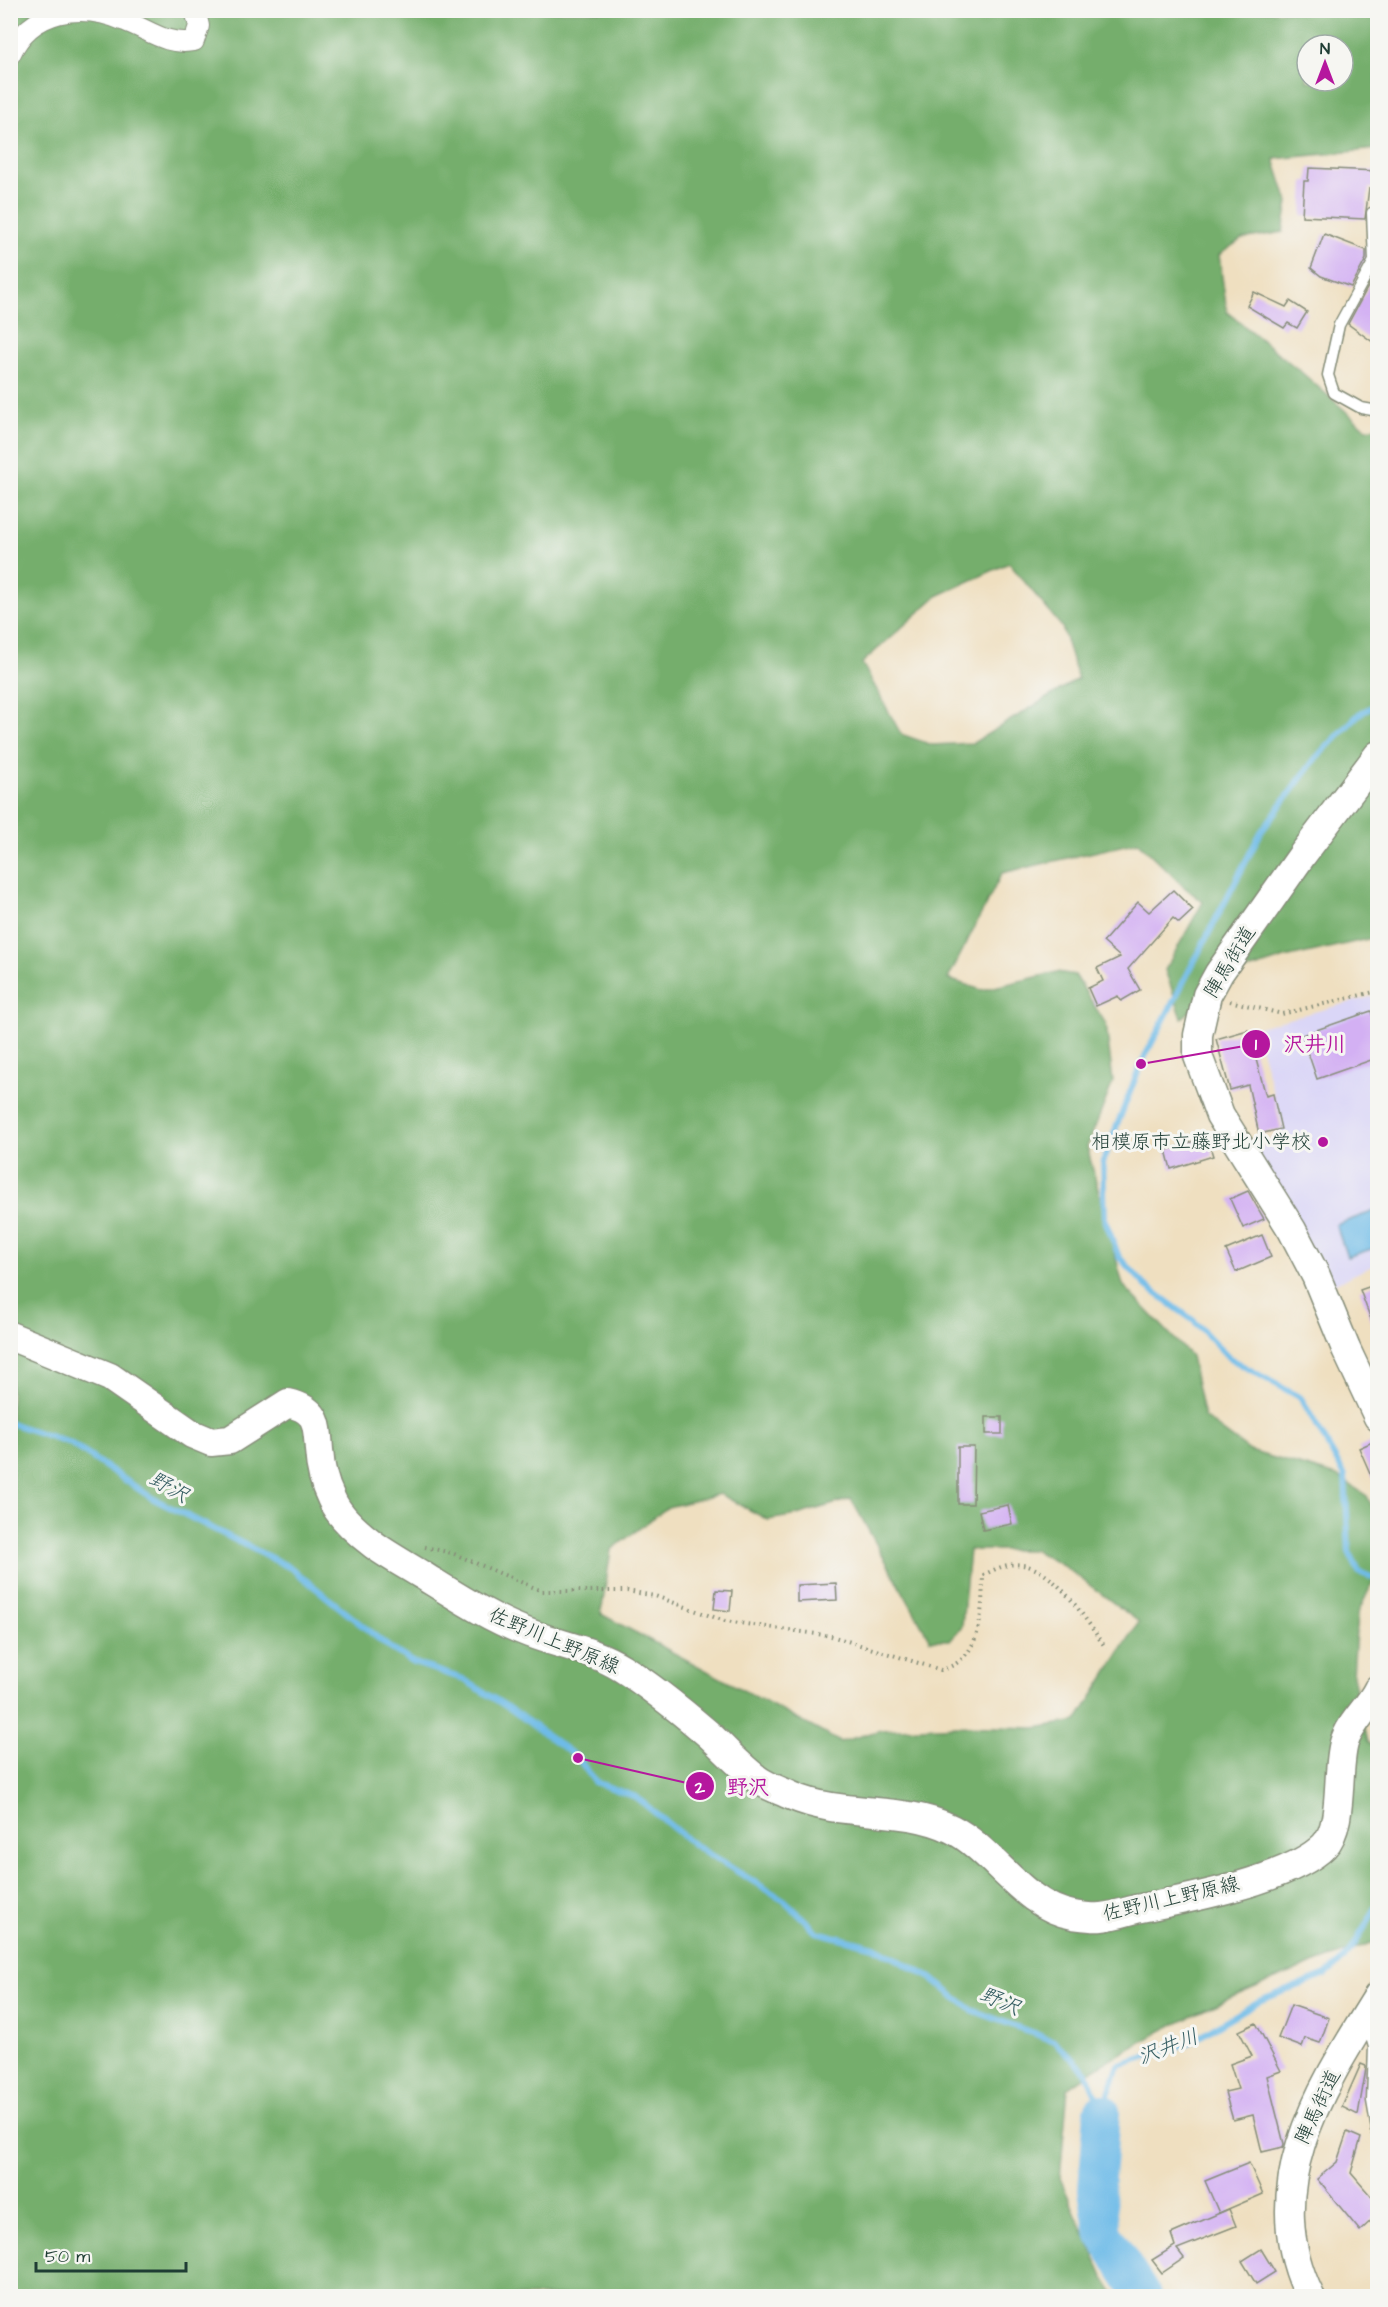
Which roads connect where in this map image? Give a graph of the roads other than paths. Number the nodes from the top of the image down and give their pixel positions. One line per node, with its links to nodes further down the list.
1 (195, 10): 2 (street)
2 (10, 55)
3 (1377, 212): 4 (lane)
4 (1377, 411)
5 (1377, 755): 7 (main road, 陣馬街道)
6 (10, 1336): 8 (main road, 佐野川上野原線)
7 (1377, 1417)
8 (1376, 1698)
9 (1377, 1996): 10 (main road, 陣馬街道)
10 (1359, 2026): 11 (lane); 12 (main road, 陣馬街道)
11 (1377, 2136)
12 (1310, 2296)

